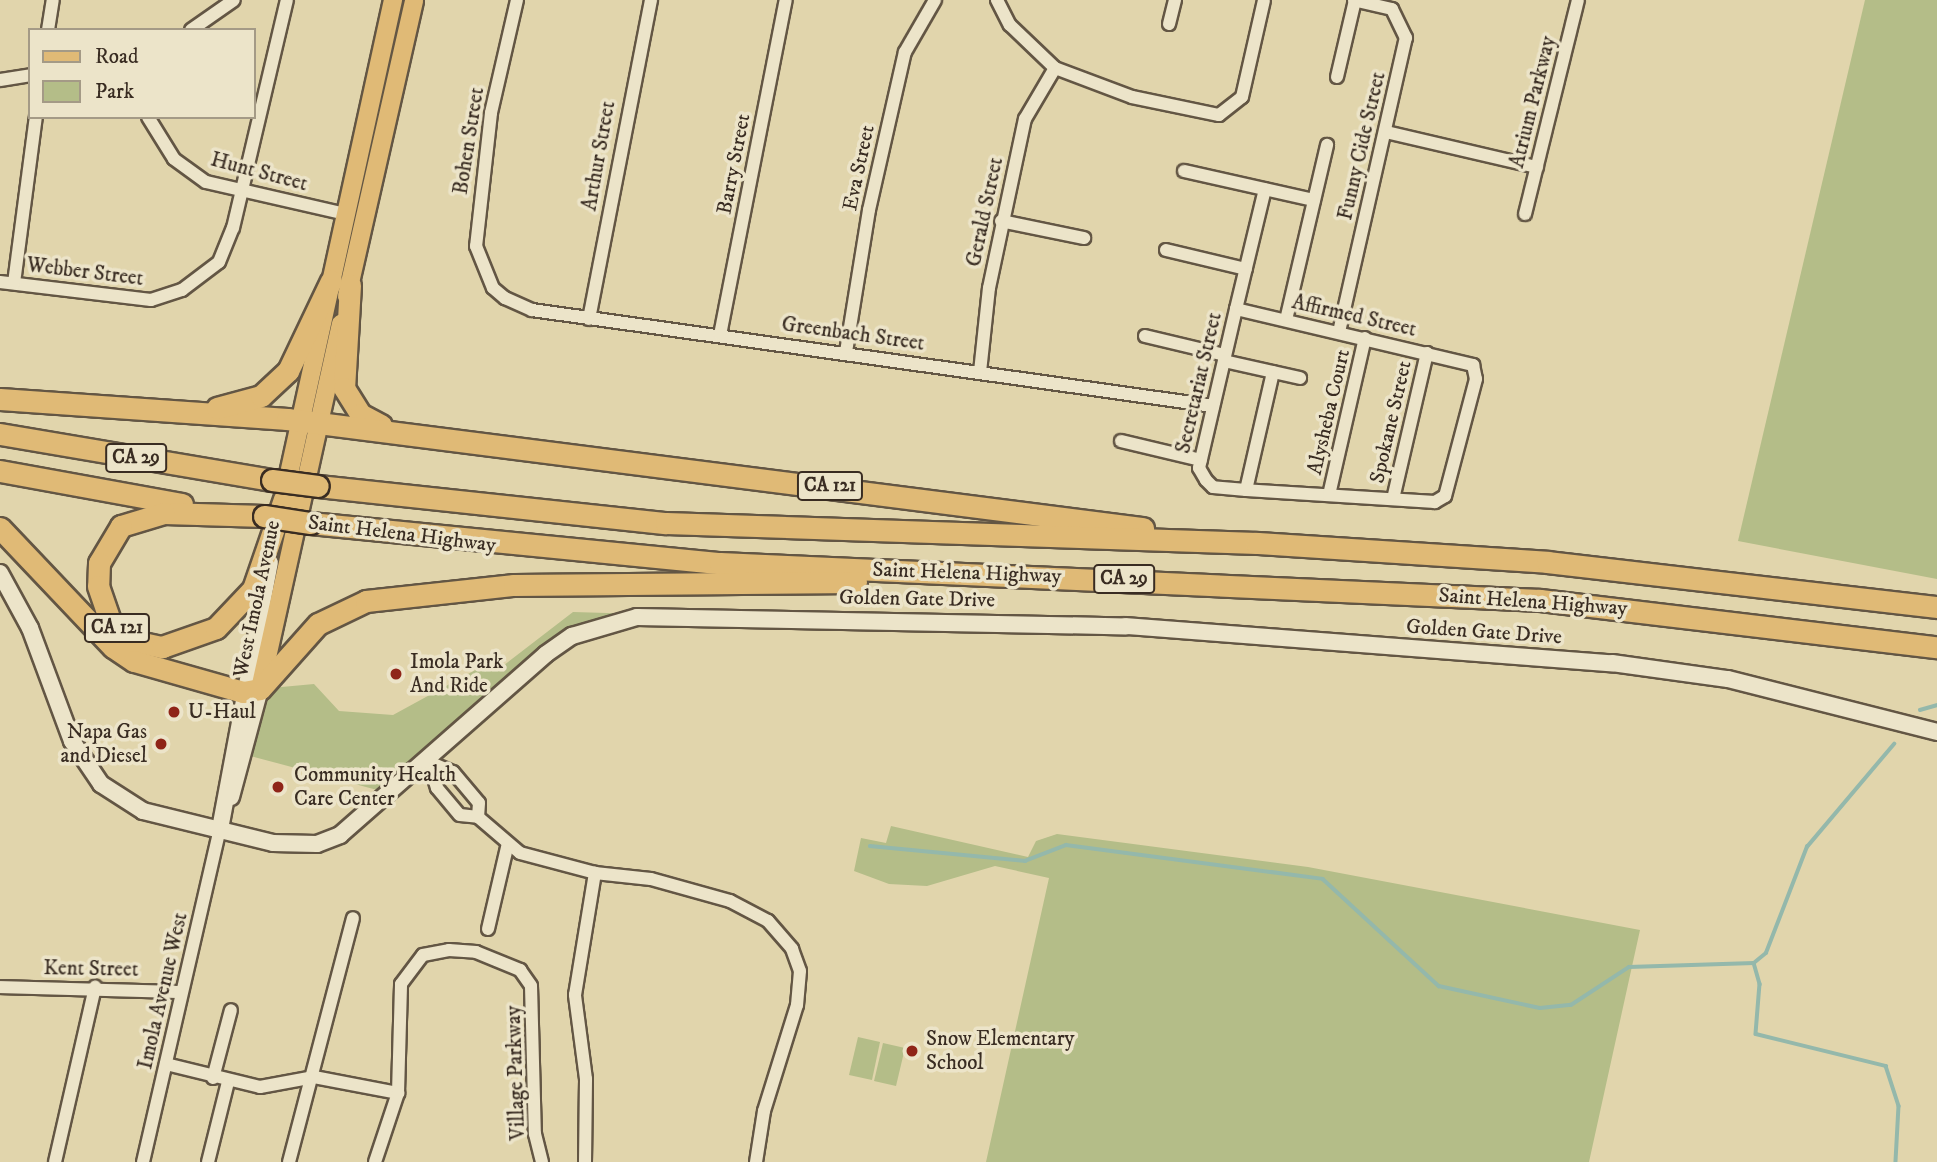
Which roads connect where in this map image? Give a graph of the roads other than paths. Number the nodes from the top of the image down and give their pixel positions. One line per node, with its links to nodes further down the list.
1 (53, 0): 16 (street)
2 (234, 0): 17 (street)
3 (287, 0): 29 (street, Webber Street)
4 (393, 0): 31 (main road, West Imola Avenue / CA 121)
5 (414, 0): 39 (main road, West Imola Avenue / CA 121)
6 (517, 0): 40 (street, Bohen Street)
7 (651, 0): 42 (street, Arthur Street)
8 (786, 0): 45 (street, Barry Street)
9 (935, 0): 48 (street, Eva Street)
10 (997, 0): 18 (street)
11 (1175, 0): 15 (street)
12 (1264, 0): 18 (street)
13 (1354, 0): 20 (street); 24 (street, Funny Cide Street)
14 (1578, 0): 26 (street, Atrium Parkway)
15 (1169, 24)
16 (48, 28)
17 (194, 28)
18 (1055, 68): 33 (street, Gerald Street)
19 (28, 75): 21 (street)
20 (1337, 78)
21 (0, 80)
22 (36, 119): 38 (street)
23 (149, 119): 29 (street, Hunt Street)
24 (1385, 132): 26 (street); 44 (street, Funny Cide Street)
25 (1327, 145): 30 (street)
26 (1537, 167): 32 (street, Atrium Parkway)
27 (1184, 171): 28 (street)
28 (1265, 188): 30 (street); 36 (street, Secretariat Street)
29 (240, 192): 31 (street, Hunt Street); 38 (street, Webber Street)
30 (1314, 200): 43 (street)
31 (346, 214): 39 (main road, West Imola Avenue / CA 121)
32 (1525, 214)
33 (1001, 221): 34 (street); 51 (street, Gerald Street)
34 (1084, 238)
35 (1166, 250): 36 (street)
36 (1246, 268): 41 (street, Secretariat Street)
37 (0, 282): 38 (street, Webber Street)
38 (14, 283)
39 (341, 283): 56 (highway); 57 (main road, West Imola Avenue / CA 121); 58 (highway, CA 121)
40 (493, 288): 42 (street, Greenbach Street)
41 (1236, 309): 43 (street, Affirmed Street); 50 (street, Secretariat Street)
42 (589, 319): 45 (street, Greenbach Street)
43 (1286, 320): 44 (street, Affirmed Street)
44 (1339, 332): 47 (street, Affirmed Street)
45 (720, 335): 48 (street, Greenbach Street)
46 (1145, 336): 50 (street)
47 (1365, 338): 49 (street, Affirmed Street); 64 (street, Alysheba Court)
48 (846, 352): 51 (street, Greenbach Street)
49 (1427, 353): 66 (street, Spokane Street); 67 (street, Affirmed Street)
50 (1225, 358): 52 (street); 55 (street, Secretariat Street)
51 (980, 372): 55 (street, Greenbach Street)
52 (1273, 372): 53 (street); 63 (street)
53 (1300, 378)
54 (0, 399): 56 (highway)
55 (1213, 406): 61 (street, Secretariat Street)
56 (180, 412): 57 (highway)
57 (310, 422): 58 (highway); 65 (main road, West Imola Avenue / CA 121); 75 (main road, West Imola Avenue)
58 (403, 432): 70 (highway, CA 121)
59 (0, 434): 70 (highway, Saint Helena Highway / CA 29, bridge)
60 (1121, 442): 61 (street)
61 (1201, 460): 63 (street, Secretariat Street)
62 (0, 471): 68 (highway, Saint Helena Highway / CA 29)
63 (1246, 490): 64 (street, Secretariat Street)
64 (1329, 495): 66 (street, Secretariat Street)
65 (284, 499): 68 (highway, CA 121); 75 (street, West Imola Avenue)
66 (1393, 499): 67 (street, Secretariat Street)
67 (1435, 502)
68 (264, 516): 72 (highway, Saint Helena Highway / CA 29, bridge)
69 (0, 528): 75 (highway)
70 (1257, 543): 73 (highway, Saint Helena Highway / CA 29)
71 (0, 573): 79 (street, Golden Gate Drive)
72 (1227, 583): 74 (highway, Saint Helena Highway / CA 29); 75 (highway)
73 (1937, 607)
74 (1937, 647)
75 (252, 691): 79 (street, West Imola Avenue)
76 (1937, 732): 77 (street, Golden Gate Drive)
77 (429, 762): 78 (street); 78 (street); 79 (street, Golden Gate Drive)
78 (478, 817): 80 (street)
79 (220, 829): 86 (street, Imola Avenue West)
80 (508, 844): 81 (street); 83 (street)
81 (595, 873): 99 (street); 100 (street)
82 (353, 919): 89 (street)
83 (488, 929)
84 (0, 987): 85 (street, Kent Street)
85 (95, 987): 86 (street, Kent Street); 93 (street)
86 (181, 992): 88 (street, Imola Avenue West)
87 (231, 1010): 90 (street)
88 (166, 1065): 90 (street); 94 (street, Imola Avenue West)
89 (314, 1077): 91 (street); 92 (street); 96 (street)
90 (213, 1078): 91 (street)
91 (228, 1082): 95 (street)
92 (398, 1093): 97 (street, Village Parkway); 98 (street, Village Parkway)
93 (55, 1162)
94 (143, 1162)
95 (208, 1162)
96 (289, 1162)
97 (375, 1162)
98 (542, 1162)
99 (585, 1162)
100 (756, 1162)

